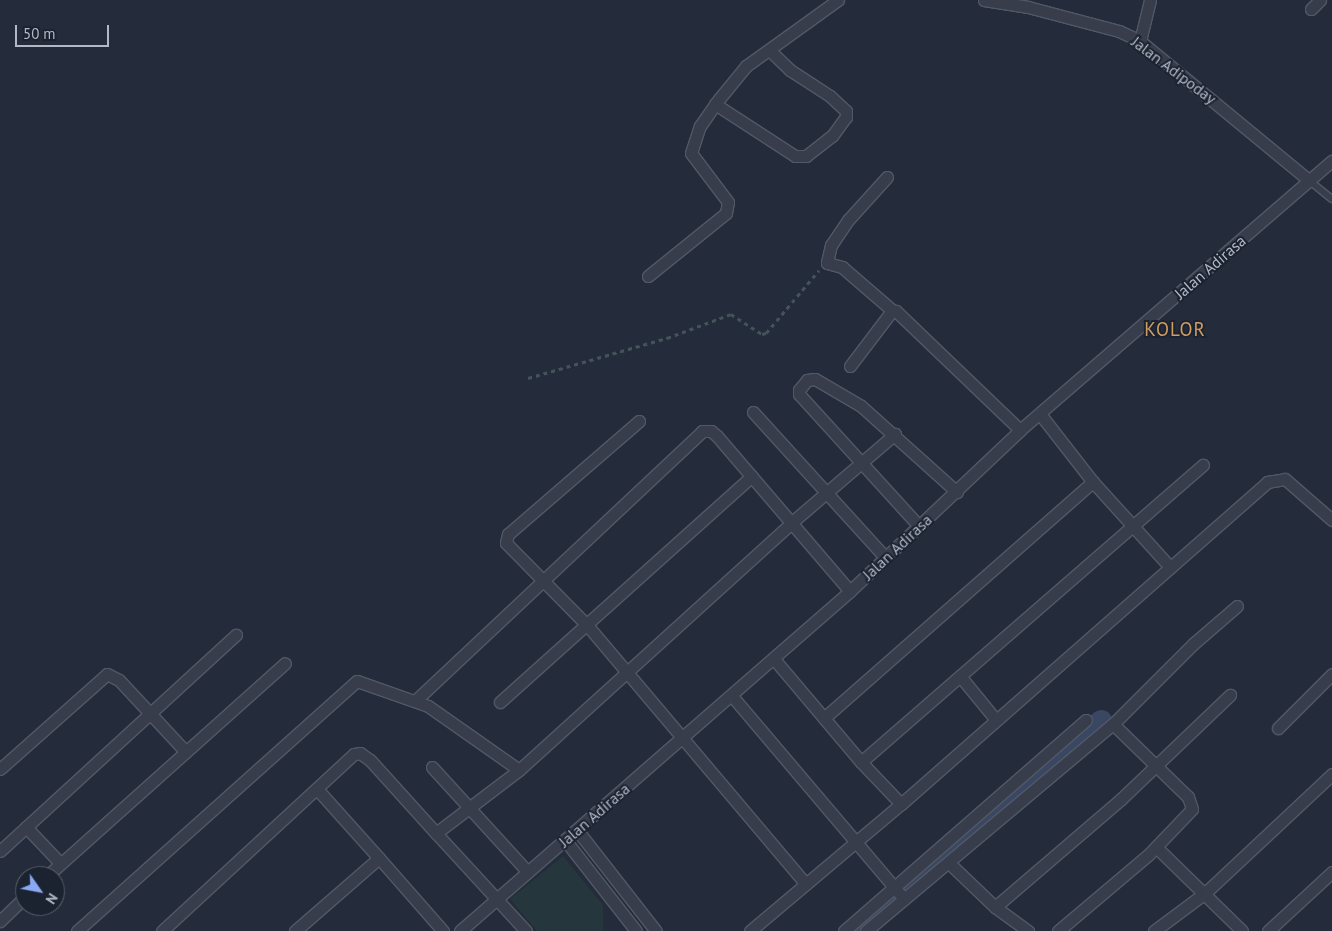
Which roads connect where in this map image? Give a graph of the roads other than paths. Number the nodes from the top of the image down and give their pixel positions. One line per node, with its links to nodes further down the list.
1 (838, 0): 7 (street)
2 (984, 0): 6 (street, Jalan Adipoday)
3 (1150, 0): 6 (street)
4 (1320, 0): 5 (street)
5 (1311, 9)
6 (1140, 41): 11 (street, Jalan Adipoday)
7 (769, 50): 8 (street); 8 (street)
8 (715, 104): 13 (street)
9 (1332, 161): 11 (street, Jalan Adirasa)
10 (887, 177): 14 (street)
11 (1310, 181): 12 (lane); 17 (street, Jalan Adirasa)
12 (1332, 199)
13 (648, 276)
14 (894, 311): 15 (street); 19 (street)
15 (850, 366)
16 (753, 412): 25 (street)
17 (1040, 414): 19 (street, Jalan Adirasa); 24 (street)
18 (639, 421): 33 (street)
19 (1020, 430): 26 (street, Jalan Adirasa)
20 (895, 434): 21 (street); 21 (street); 26 (street)
21 (862, 463): 25 (street); 29 (street)
22 (1203, 465): 30 (street)
23 (752, 476): 28 (street); 33 (street); 36 (street)
24 (1092, 482): 30 (street); 48 (street)
25 (827, 492): 28 (street); 31 (street)
26 (957, 492): 29 (street, Jalan Adirasa)
27 (1332, 520): 32 (street)
28 (791, 523): 34 (street); 40 (street)
29 (919, 526): 31 (street, Jalan Adirasa)
30 (1133, 528): 32 (street); 42 (street)
31 (885, 557): 34 (street, Jalan Adirasa)
32 (1170, 567): 49 (street)
33 (542, 581): 36 (street); 45 (street)
34 (850, 592): 38 (street, Jalan Adirasa)
35 (1237, 606): 51 (street)
36 (587, 625): 40 (street); 46 (street)
37 (236, 635): 47 (street)
38 (774, 659): 44 (street, Jalan Adirasa); 48 (street)
39 (285, 663): 54 (street)
40 (627, 674): 53 (street); 59 (street)
41 (1332, 674): 52 (street)
42 (960, 676): 49 (street); 55 (street)
43 (1230, 695): 57 (street)
44 (732, 696): 53 (street, Jalan Adirasa); 68 (street)
45 (416, 700): 59 (street); 85 (street)
46 (500, 702)
47 (152, 713): 54 (street); 58 (street); 64 (street)
48 (824, 718): 55 (street)
49 (996, 720): 62 (street)
50 (1086, 720): 78 (street)
51 (1113, 724): 57 (street); 73 (street)
52 (1278, 728)
53 (683, 737): 65 (street, Jalan Adirasa); 77 (street)
54 (186, 752): 72 (street)
55 (861, 762): 62 (street)
56 (432, 767): 63 (street)
57 (1154, 767): 69 (street); 83 (street)
58 (0, 769)
59 (519, 770): 63 (street)
60 (1332, 774): 79 (street)
61 (317, 788): 66 (street); 71 (street); 86 (street)
62 (901, 804): 68 (street)
63 (472, 808): 66 (street); 75 (street)
64 (26, 827): 70 (street); 72 (street)
65 (577, 830): 67 (street, Jalan Adirasa); 92 (street)
66 (436, 833): 81 (street)
67 (565, 840): 75 (street, Jalan Adirasa); 91 (street)
68 (857, 842): 77 (street); 78 (street)
69 (1156, 847): 79 (street); 97 (street)
70 (0, 851)
71 (379, 858): 87 (street); 88 (street)
72 (60, 863): 74 (street)
73 (949, 863): 80 (street); 83 (street)
74 (57, 866)
75 (528, 872): 81 (street, Jalan Adirasa)
76 (1332, 872): 100 (street)
77 (806, 884): 93 (street)
78 (893, 886): 80 (street); 94 (street)
79 (1205, 893): 98 (street); 99 (street)
80 (904, 898): 95 (street)
81 (498, 900): 89 (street, Jalan Adirasa); 90 (street)
82 (15, 907): 84 (street)
83 (995, 908): 96 (street)
84 (0, 921)
85 (77, 931)
86 (162, 931)
87 (295, 931)
88 (443, 931)
89 (460, 931)
90 (526, 931)
91 (636, 931)
92 (656, 931)
93 (750, 931)
94 (844, 931)
95 (866, 931)
96 (1028, 931)
97 (1058, 931)
98 (1154, 931)
99 (1242, 931)
100 (1268, 931)

